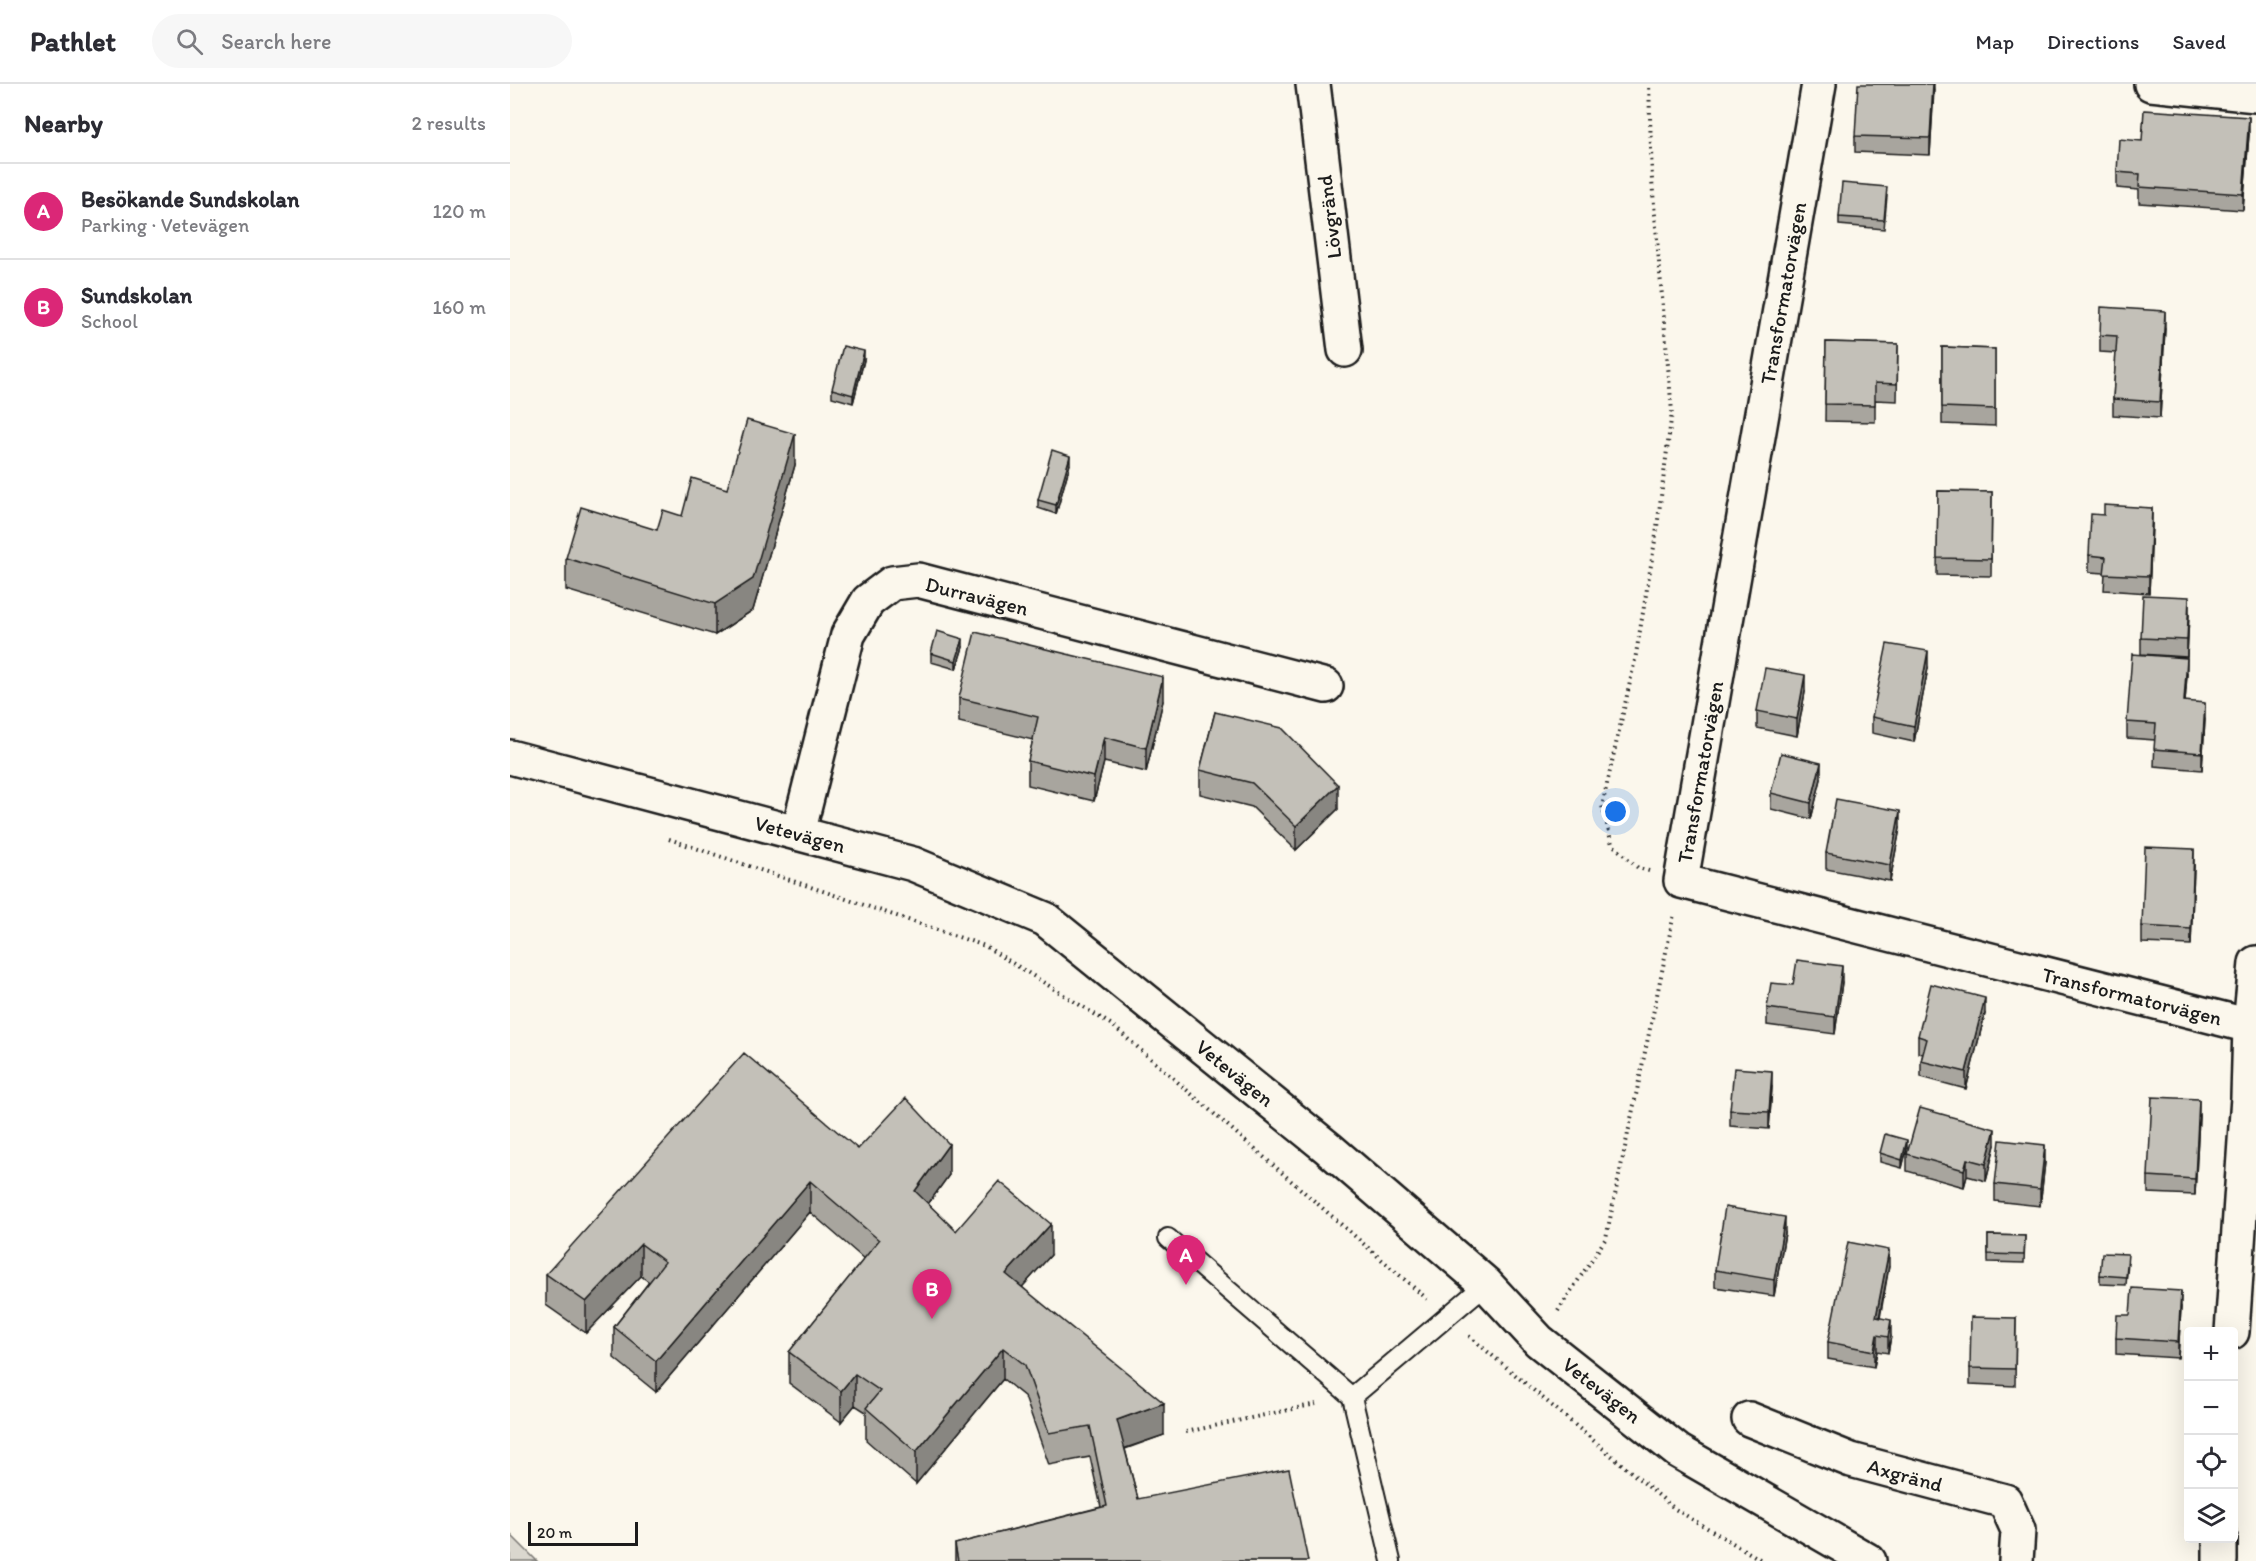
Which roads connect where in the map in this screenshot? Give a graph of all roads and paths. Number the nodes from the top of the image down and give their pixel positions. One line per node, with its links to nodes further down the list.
1 (1313, 84): 6 (street, Lövgränd)
2 (1649, 84): 11 (path)
3 (1819, 84): 11 (street, Transformatorvägen)
4 (2151, 84): 5 (street)
5 (2256, 95)
6 (1345, 350)
7 (1326, 686): 9 (street, Durravägen)
8 (510, 757): 9 (street, Vetevägen)
9 (798, 833): 16 (street, Vetevägen)
10 (664, 837): 17 (path)
11 (1681, 881): 13 (street, Transformatorvägen); 19 (path)
12 (2256, 963): 13 (street)
13 (2250, 1026): 14 (street)
14 (2252, 1098): 18 (street)
15 (1168, 1238): 20 (lane)
16 (1486, 1284): 17 (lane); 19 (street, Vetevägen)
17 (1447, 1317): 20 (lane); 25 (path)
18 (2232, 1327)
19 (1539, 1341): 26 (street, Vetevägen)
20 (1352, 1397): 22 (path); 24 (lane)
21 (1749, 1419): 27 (street, Axgränd)
22 (1186, 1432)
23 (2220, 1543): 28 (street)
24 (1391, 1561)
25 (1763, 1561)
26 (1869, 1561)
27 (2016, 1561)
28 (2220, 1561)

